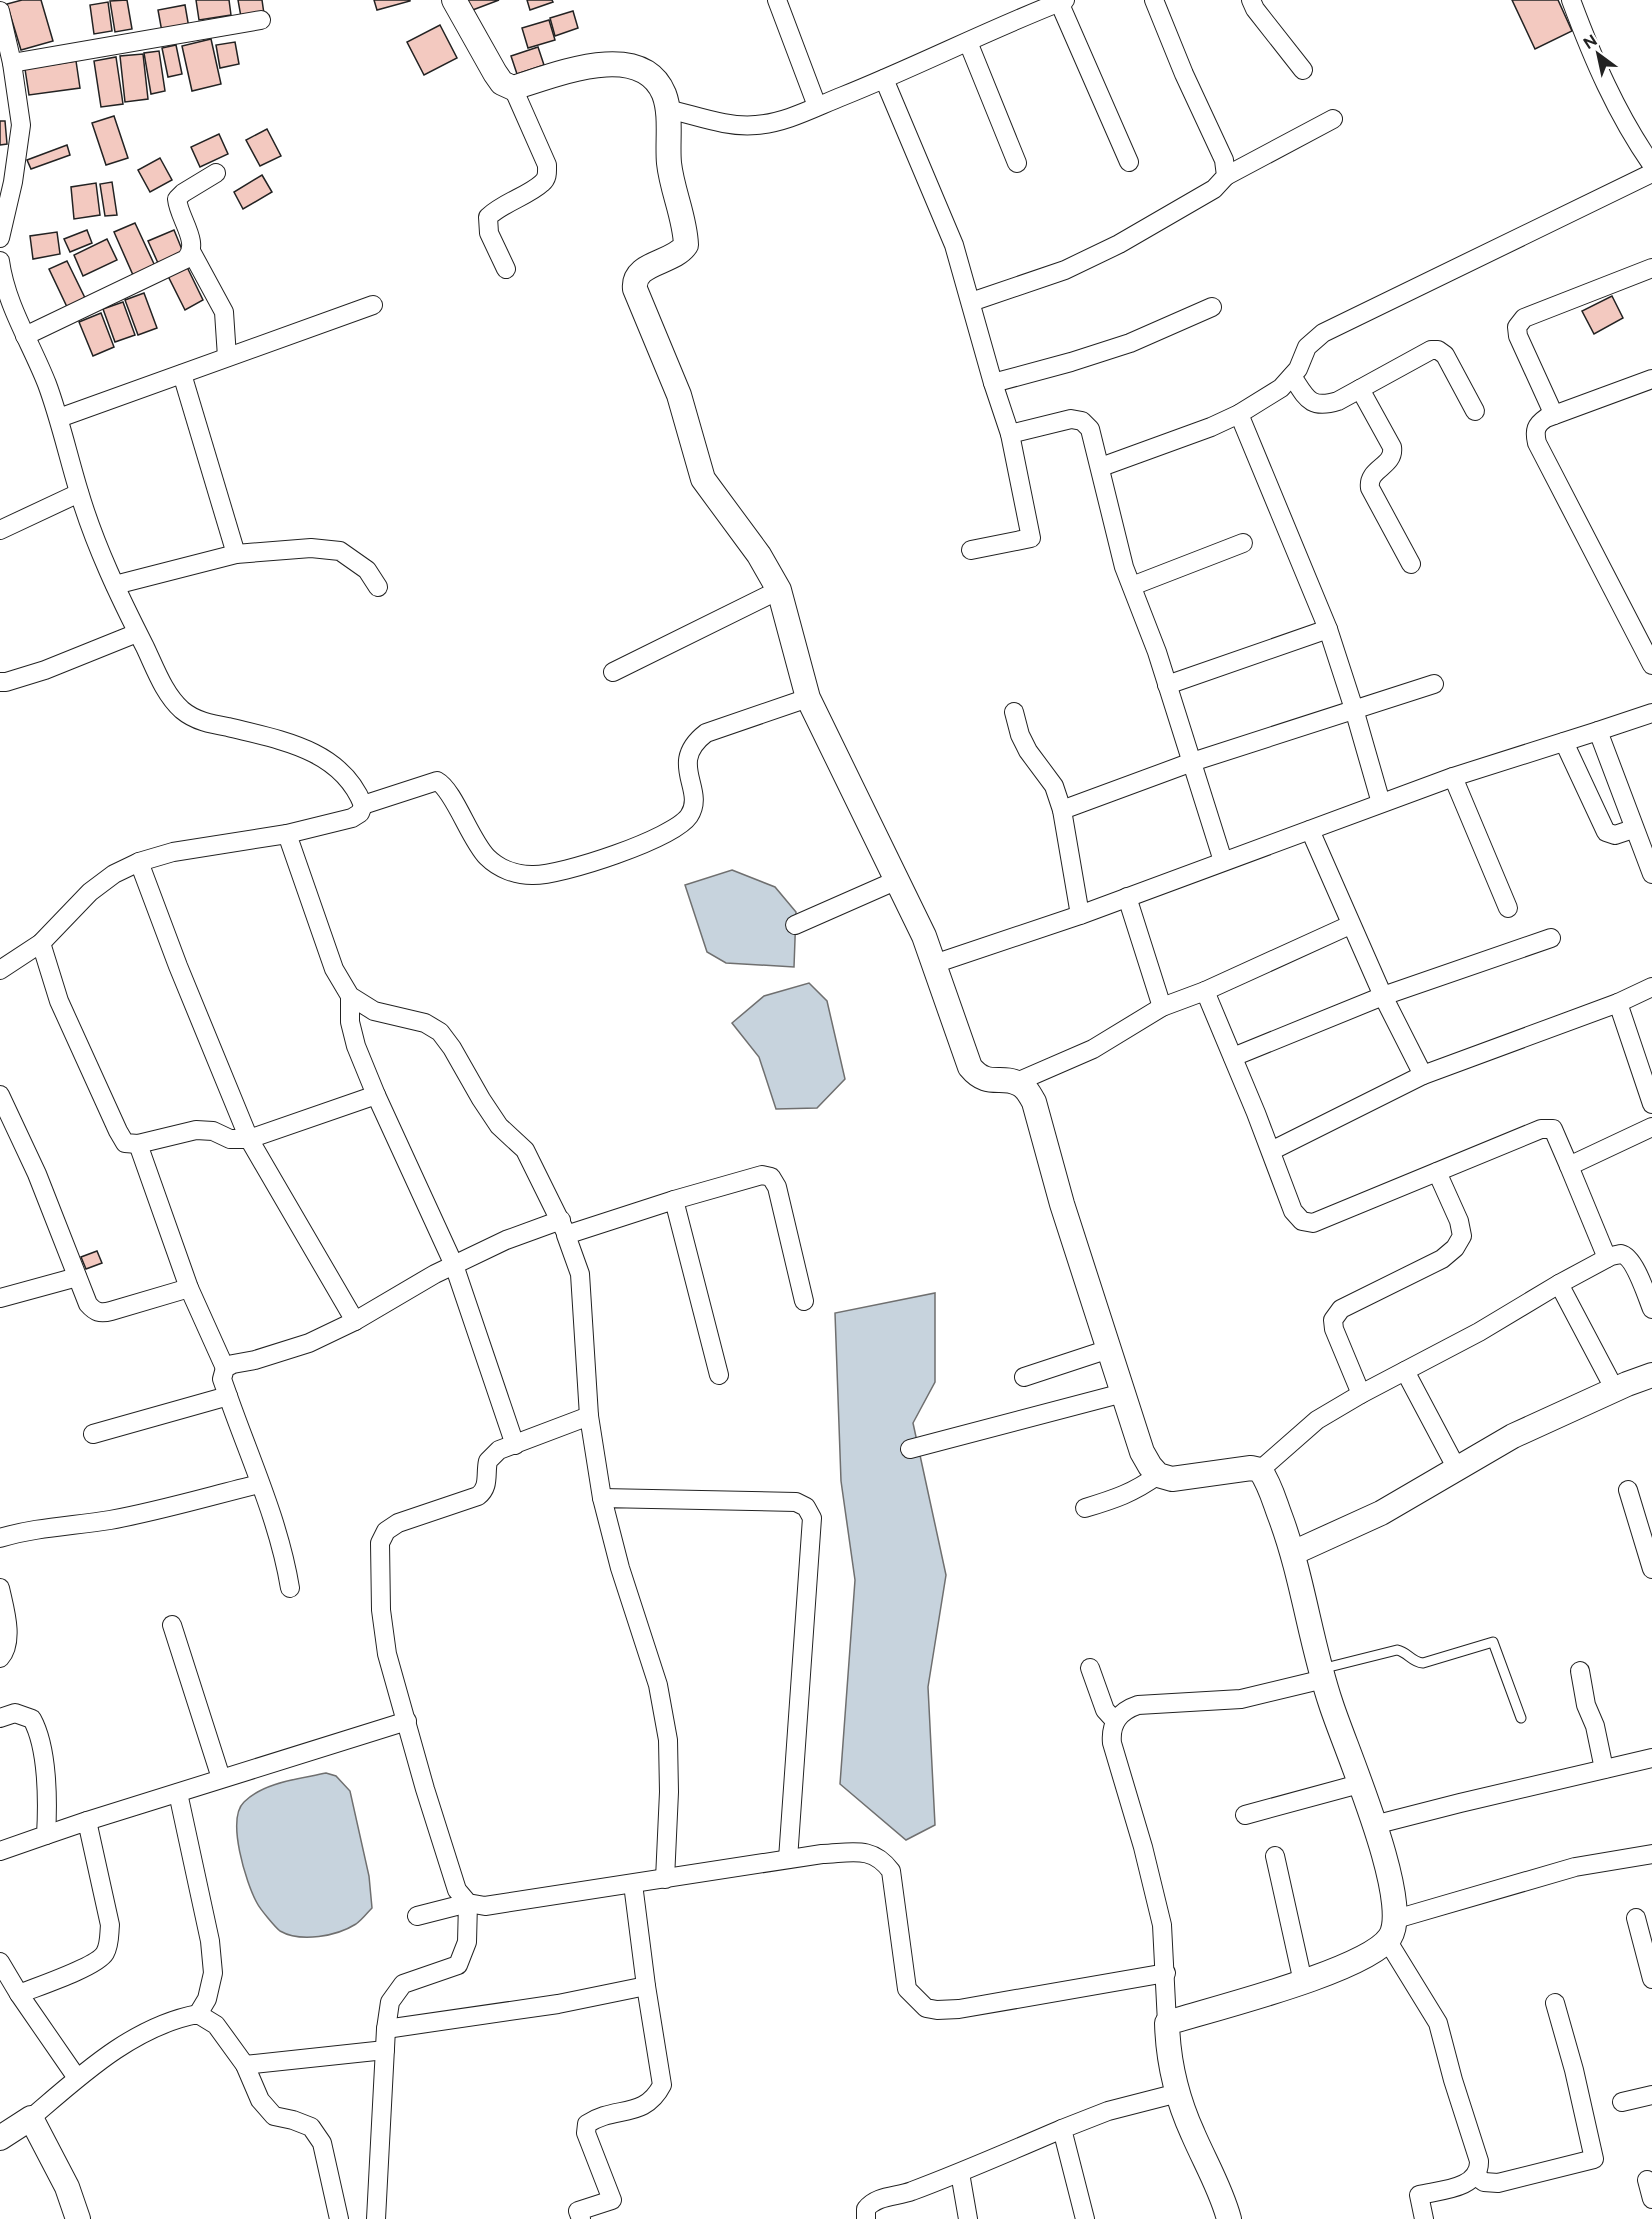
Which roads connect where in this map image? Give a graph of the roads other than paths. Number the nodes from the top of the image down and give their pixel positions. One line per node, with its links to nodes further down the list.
1 (454, 0): 13 (street)
2 (777, 0): 14 (street)
3 (1154, 0): 22 (street)
4 (1251, 0): 11 (street)
5 (1571, 0): 19 (street)
6 (1062, 1): 9 (street); 17 (street)
7 (0, 11): 10 (street)
8 (261, 20): 10 (street)
9 (968, 42): 12 (street); 18 (street)
10 (12, 63): 23 (street)
11 (1303, 70)
12 (884, 79): 14 (street); 28 (street)
13 (513, 88): 15 (street); 26 (street)
14 (817, 106): 15 (street)
15 (667, 109): 53 (street)
16 (1333, 119): 22 (street)
17 (1129, 162)
18 (1017, 163)
19 (1652, 165)
20 (216, 173): 24 (street)
21 (1652, 173): 34 (street)
22 (1226, 176): 28 (street)
23 (0, 238)
24 (192, 253): 31 (street); 32 (street)
25 (1652, 268): 40 (street)
26 (506, 269)
27 (1, 273): 31 (street)
28 (971, 302): 36 (street)
29 (372, 305): 32 (street)
30 (1212, 307): 36 (street)
31 (25, 336): 41 (street)
32 (227, 357): 33 (street)
33 (182, 374): 41 (street); 48 (street)
34 (1292, 376): 37 (street); 39 (street)
35 (1652, 379): 40 (street)
36 (993, 383): 42 (street)
37 (1360, 389): 38 (street); 49 (street)
38 (1475, 411)
39 (1239, 414): 43 (street); 54 (street)
40 (1554, 416): 56 (street)
41 (59, 418): 44 (street)
42 (1010, 434): 43 (street); 47 (street)
43 (1101, 467): 51 (street)
44 (79, 493): 45 (street); 50 (street)
45 (0, 530)
46 (1243, 543): 51 (street)
47 (971, 550)
48 (236, 554): 50 (street); 52 (street)
49 (1411, 564)
50 (115, 585): 55 (street)
51 (1132, 586): 60 (street)
52 (378, 587)
53 (779, 590): 57 (street); 61 (street)
54 (1328, 629): 60 (street); 62 (street)
55 (137, 633): 58 (street); 70 (street)
56 (1652, 665)
57 (613, 672)
58 (2, 678)
59 (1434, 684): 62 (street)
60 (1167, 685): 67 (street)
61 (808, 698): 70 (street); 78 (street)
62 (1354, 710): 67 (street); 69 (street)
63 (1014, 712): 71 (street)
64 (1652, 712): 65 (street)
65 (1598, 731): 66 (street); 72 (street)
66 (1564, 742): 68 (street); 72 (street)
67 (1192, 762): 71 (street); 75 (street)
68 (1453, 777): 69 (street); 80 (street)
69 (1381, 804): 73 (street)
70 (363, 805): 74 (street)
71 (1062, 810): 81 (street)
72 (1633, 829): 77 (street)
73 (1310, 830): 75 (street); 83 (street)
74 (287, 834): 76 (street); 90 (street)
75 (1223, 861): 79 (street)
76 (139, 862): 85 (street); 101 (street)
77 (1652, 874)
78 (895, 881): 82 (street); 86 (street)
79 (1127, 897): 81 (street); 93 (street)
80 (1508, 908)
81 (1080, 915): 86 (street)
82 (795, 925)
83 (1350, 925): 89 (street); 91 (street)
84 (1551, 938): 91 (street)
85 (40, 943): 87 (street); 102 (street)
86 (934, 964): 96 (street)
87 (0, 970)
88 (1652, 987): 92 (street)
89 (1205, 991): 93 (street); 94 (street)
90 (350, 996): 98 (street); 107 (street)
91 (1383, 996): 94 (street); 95 (street)
92 (1618, 1003): 95 (street); 99 (street)
93 (1162, 1007): 96 (street)
94 (1233, 1057): 103 (street)
95 (1423, 1075): 103 (street)
96 (1017, 1082): 117 (street)
97 (0, 1095): 110 (street)
98 (376, 1095): 101 (street); 109 (street)
99 (1652, 1104)
100 (1652, 1127): 104 (street)
101 (249, 1139): 102 (street); 116 (street)
102 (138, 1144): 112 (street)
103 (1271, 1151): 105 (street)
104 (1569, 1166): 105 (street); 108 (street)
105 (1437, 1172): 125 (street)
106 (674, 1200): 107 (street); 114 (street); 120 (street)
107 (564, 1228): 109 (street); 127 (street)
108 (1606, 1258): 111 (street); 115 (street)
109 (453, 1265): 116 (street); 129 (street)
110 (77, 1277): 112 (street); 113 (street)
111 (1559, 1284): 119 (street); 123 (street)
112 (189, 1288): 118 (street)
113 (0, 1298)
114 (804, 1301)
115 (1652, 1309)
116 (355, 1321): 118 (street)
117 (1109, 1349): 122 (street); 124 (street)
118 (225, 1368): 126 (street)
119 (1405, 1371): 125 (street); 131 (street)
120 (719, 1375)
121 (1652, 1375): 123 (street)
122 (1024, 1377)
123 (1615, 1390): 131 (street)
124 (1123, 1393): 130 (street); 133 (street)
125 (1361, 1394): 132 (street)
126 (228, 1396): 128 (street); 134 (street)
127 (589, 1416): 129 (street); 136 (street)
128 (93, 1434)
129 (515, 1444): 150 (street)
130 (910, 1449)
131 (1457, 1469): 139 (street)
132 (1260, 1470): 133 (street); 139 (street)
133 (1158, 1475): 137 (street)
134 (259, 1484): 138 (street); 142 (street)
135 (1628, 1490): 140 (street)
136 (602, 1498): 164 (street); 165 (street)
137 (1085, 1508)
138 (0, 1538)
139 (1293, 1553): 147 (street)
140 (1652, 1569)
141 (0, 1588): 144 (street)
142 (290, 1588)
143 (172, 1625): 154 (street)
144 (0, 1658)
145 (1089, 1668): 151 (street)
146 (1580, 1671): 153 (street)
147 (1322, 1674): 149 (lane); 151 (street); 155 (street)
148 (0, 1718): 160 (street)
149 (1521, 1718)
150 (407, 1720): 154 (street); 167 (street)
151 (1115, 1721): 172 (street)
152 (1652, 1758): 153 (street)
153 (1604, 1769): 159 (street)
154 (221, 1778): 156 (street)
155 (1359, 1784): 157 (street); 159 (street)
156 (178, 1793): 158 (street); 178 (street)
157 (1245, 1815)
158 (87, 1821): 160 (street); 176 (street)
159 (1374, 1826): 170 (street)
160 (46, 1835): 161 (street)
161 (0, 1851)
162 (1652, 1854): 170 (street)
163 (1275, 1856): 174 (street)
164 (788, 1859): 165 (street); 172 (street)
165 (664, 1879): 166 (street)
166 (633, 1884): 167 (street); 175 (street)
167 (468, 1903): 168 (street); 180 (street)
168 (417, 1916)
169 (1636, 1918): 173 (street)
170 (1392, 1929): 174 (street); 191 (street)
171 (0, 1962): 176 (street)
172 (1166, 1973): 179 (street)
173 (1652, 1979)
174 (1303, 1982): 179 (street)
175 (646, 1986): 180 (street); 197 (street)
176 (19, 1994): 183 (street)
177 (1555, 2003): 191 (street)
178 (198, 2014): 182 (street); 183 (street)
179 (1167, 2023): 184 (street)
180 (386, 2029): 181 (street)
181 (385, 2050): 182 (street); 196 (street)
182 (245, 2065): 195 (street)
183 (77, 2078): 187 (street)
184 (1178, 2093): 188 (street); 201 (street)
185 (1652, 2095): 186 (street)
186 (1622, 2102)
187 (32, 2118): 189 (street); 194 (street)
188 (1062, 2129): 190 (street); 200 (street)
189 (0, 2138)
190 (960, 2173): 198 (street); 199 (street)
191 (1476, 2176): 202 (street)
192 (1647, 2180): 193 (street)
193 (1652, 2199)
194 (78, 2219)
195 (339, 2219)
196 (376, 2219)
197 (581, 2219)
198 (866, 2219)
199 (968, 2219)
200 (1085, 2219)
201 (1229, 2219)
202 (1424, 2219)

